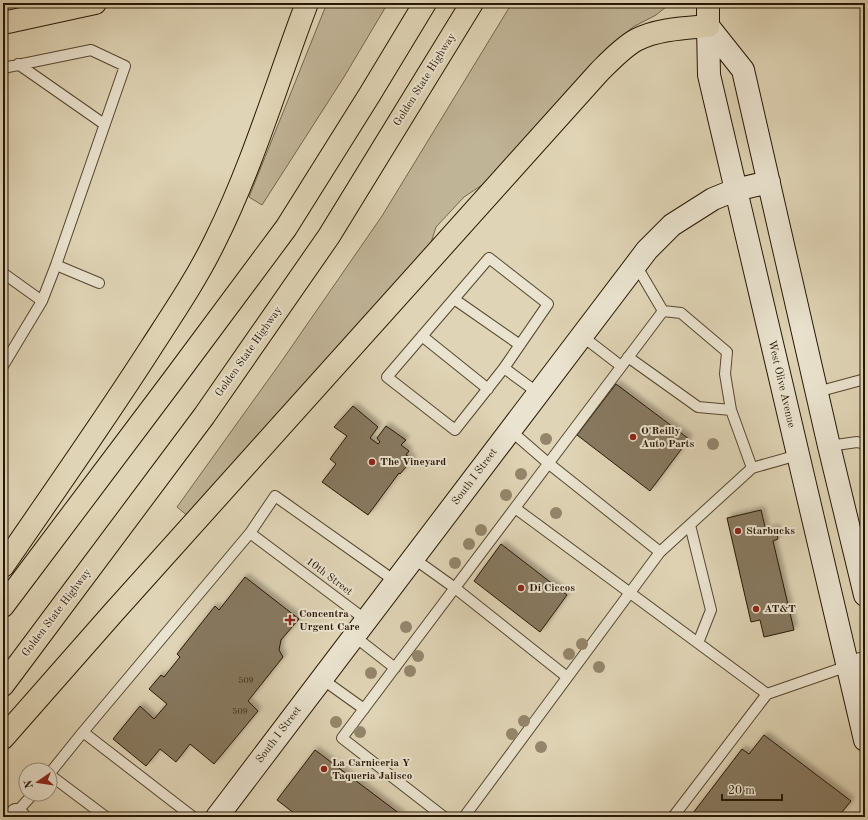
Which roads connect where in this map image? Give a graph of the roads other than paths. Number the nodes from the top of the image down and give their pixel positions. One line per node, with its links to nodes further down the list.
1 (96, 3): 6 (main road)
2 (308, 3): 43 (main road)
3 (425, 3): 48 (main road)
4 (472, 3): 55 (main road, Golden State Highway)
5 (708, 3): 7 (main road, West Olive Avenue)
6 (3, 23)
7 (708, 26): 11 (main road); 12 (main road, West Olive Avenue); 59 (main road)
8 (18, 64): 9 (lane); 10 (lane); 10 (lane)
9 (3, 68)
10 (104, 124): 13 (lane)
11 (768, 182): 12 (main road, South I Street); 29 (main road)
12 (735, 190): 14 (main road, South I Street); 35 (main road, West Olive Avenue)
13 (56, 265): 16 (lane); 18 (lane)
14 (636, 265): 19 (lane); 21 (main road, South I Street)
15 (3, 273): 18 (lane)
16 (99, 283)
17 (454, 299): 20 (lane); 22 (lane); 22 (lane)
18 (42, 301): 24 (lane)
19 (663, 311): 23 (lane); 31 (lane)
20 (422, 336): 28 (lane); 28 (lane)
21 (582, 336): 25 (lane); 30 (main road, South I Street)
22 (520, 345): 26 (lane)
23 (628, 357): 25 (lane); 31 (lane)
24 (3, 366)
25 (621, 366): 36 (lane)
26 (504, 368): 28 (lane); 30 (lane)
27 (865, 379): 29 (lane)
28 (488, 389)
29 (817, 392): 34 (main road)
30 (538, 393): 32 (main road, South I Street)
31 (732, 410): 37 (lane)
32 (510, 430): 36 (lane); 42 (main road, South I Street)
33 (865, 444): 34 (lane)
34 (829, 446): 47 (main road)
35 (798, 455): 37 (lane); 51 (main road, West Olive Avenue)
36 (548, 464): 38 (lane); 41 (lane)
37 (752, 468): 39 (lane)
38 (515, 508): 45 (lane); 46 (lane)
39 (690, 525): 41 (lane); 50 (lane)
40 (250, 534): 44 (lane); 49 (lane, 10th Street); 58 (lane)
41 (660, 552): 46 (lane)
42 (413, 558): 44 (main road, South I Street); 45 (lane)
43 (3, 566)
44 (395, 581): 49 (main road, South I Street)
45 (455, 588): 52 (lane); 53 (lane)
46 (629, 593): 50 (lane); 53 (lane)
47 (865, 595)
48 (3, 606)
49 (360, 628): 52 (lane, 10th Street); 54 (main road, South I Street)
50 (698, 643): 56 (lane)
51 (856, 664): 56 (lane); 60 (main road, West Olive Avenue)
52 (395, 668): 57 (lane)
53 (567, 677): 69 (lane)
54 (322, 679): 57 (lane); 67 (main road, South I Street)
55 (3, 685)
56 (767, 694): 70 (lane)
57 (364, 709): 68 (lane)
58 (83, 732): 61 (lane); 66 (lane)
59 (3, 738)
60 (865, 740)
61 (58, 764)
62 (58, 780): 65 (lane)
63 (26, 802): 64 (lane)
64 (15, 816)
65 (106, 817)
66 (194, 817)
67 (218, 817)
68 (444, 817)
69 (464, 817)
70 (673, 817)

